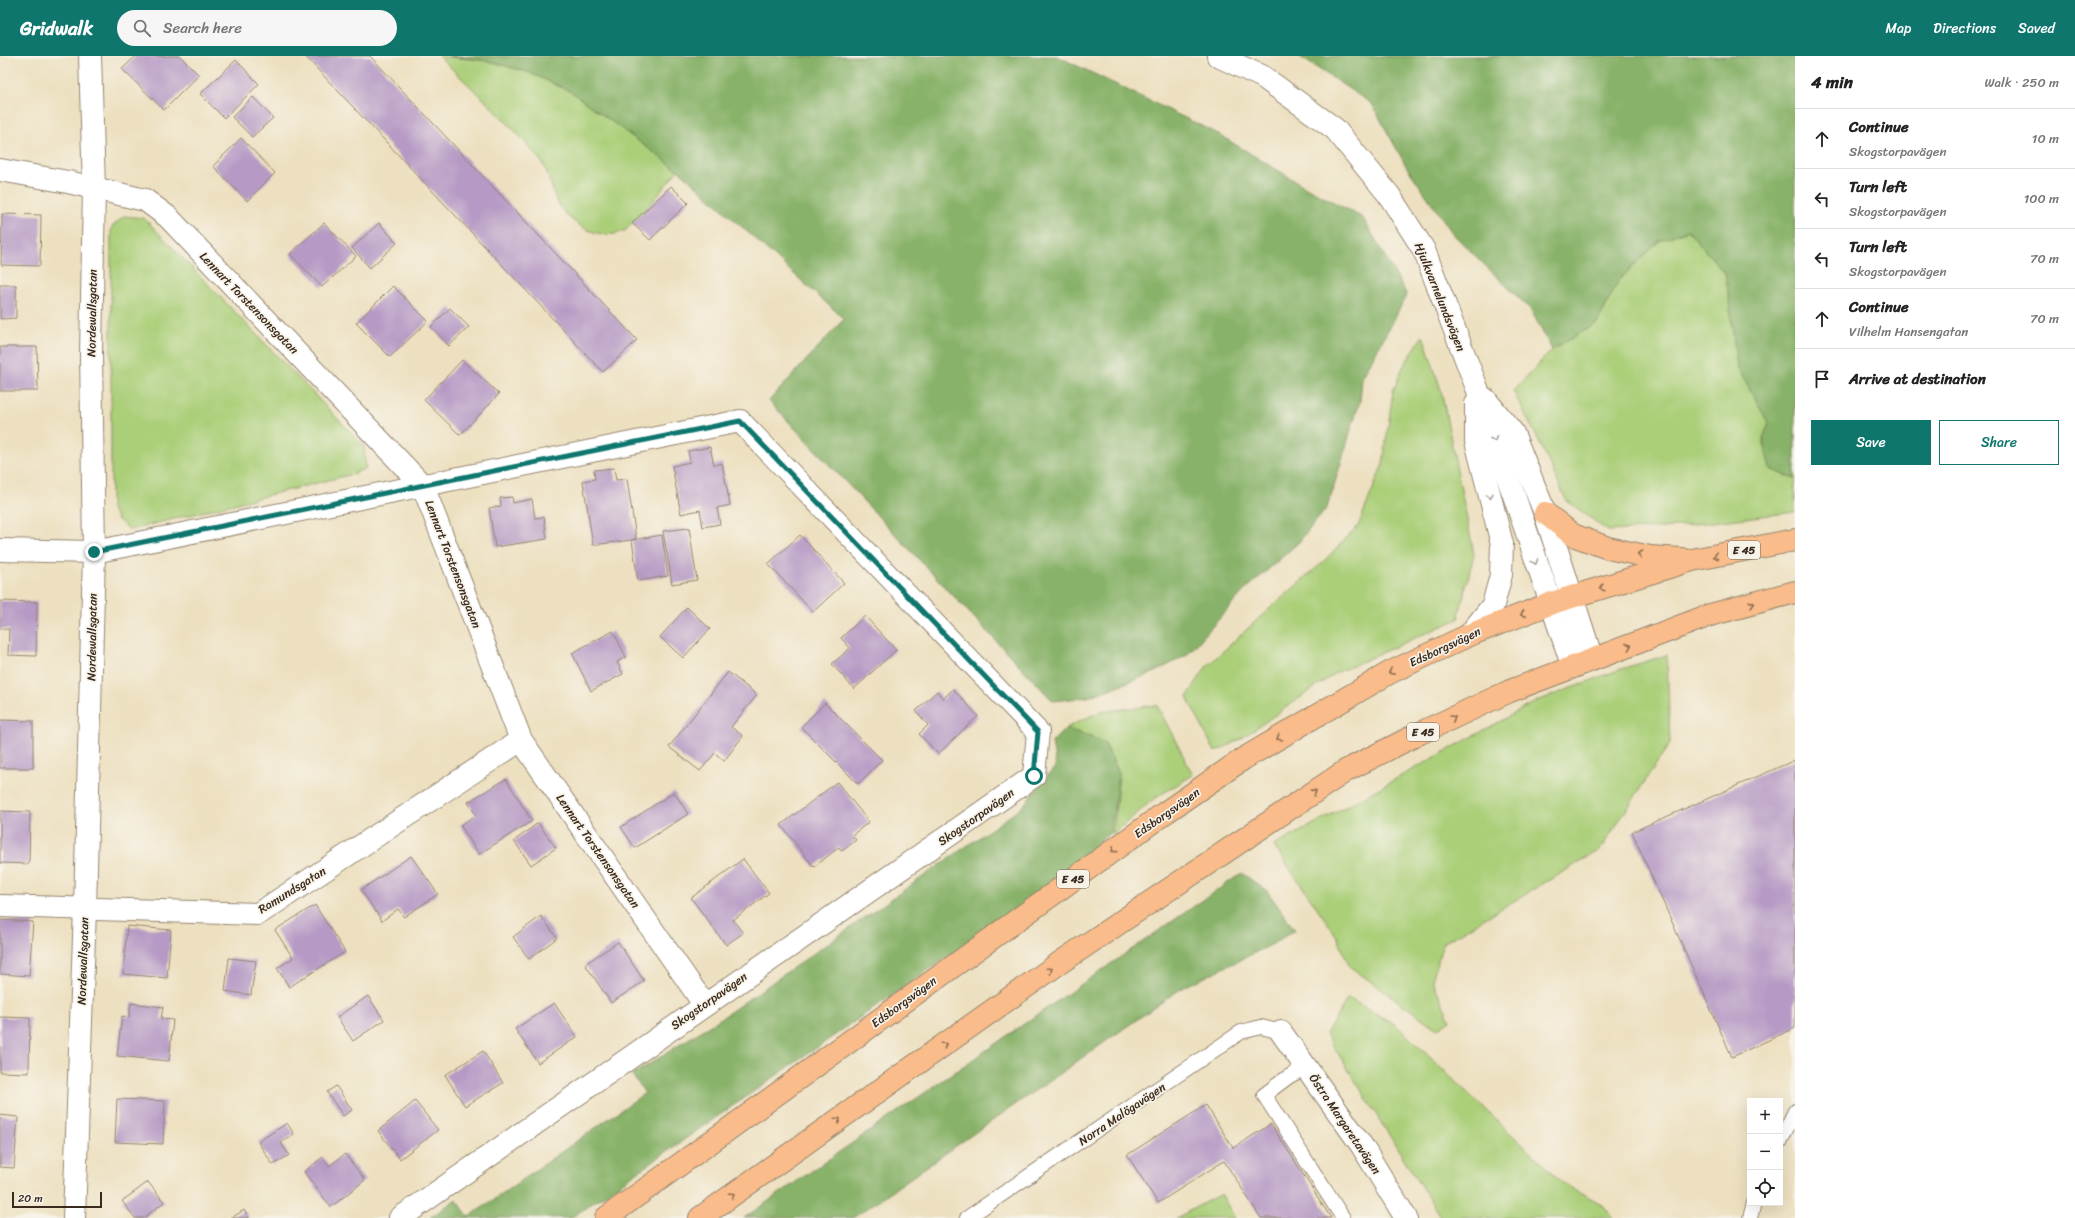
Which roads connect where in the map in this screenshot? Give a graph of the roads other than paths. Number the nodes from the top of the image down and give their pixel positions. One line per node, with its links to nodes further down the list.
1 (90, 56): 4 (street, Nordewallsgatan)
2 (1218, 56): 5 (street, Hjulkvarnelundsvägen)
3 (0, 170): 4 (street, Lennart Torstensonsgatan)
4 (94, 189): 6 (street, Lennart Torstensonsgatan); 10 (street, Nordewallsgatan)
5 (1477, 388): 7 (street); 14 (street, Hjulkvarnelundsvägen, one-way to 14); 15 (street, one-way to 15)
6 (423, 486): 10 (street); 18 (street, Lennart Torstensonsgatan); 21 (street, Skogstorpavägen)
7 (1546, 514): 11 (highway, E 45, one-way to 7); 13 (street)
8 (1795, 540): 11 (highway, Edsborgsvägen / E 45, one-way to 11)
9 (0, 550): 10 (street)
10 (94, 552): 20 (street, Nordewallsgatan)
11 (1692, 560): 13 (highway, Edsborgsvägen / E 45, one-way to 13)
12 (1795, 592): 16 (highway, E 45, one-way to 12)
13 (1573, 597): 14 (highway, Edsborgsvägen / E 45); 16 (street)
14 (1552, 603): 15 (highway, Edsborgsvägen / E 45, one-way to 15); 17 (street, Hjulkvarnelundsvägen)
15 (1469, 635): 29 (highway, Edsborgsvägen / E 45, one-way to 29)
16 (1592, 659): 17 (highway, E 45)
17 (1572, 667): 30 (highway, E 45, one-way to 17)
18 (522, 740): 20 (street, Ramundsgatan); 21 (street, Lennart Torstensonsgatan)
19 (0, 906): 20 (street, Ramundsgatan)
20 (85, 909): 27 (street, Nordewallsgatan)
21 (704, 1004): 28 (street, Skogstorpavägen)
22 (1281, 1032): 23 (street, Östra Margaretavägen); 31 (lane, Norra Malögavägen)
23 (1306, 1067): 32 (lane); 33 (street, Östra Margaretavägen)
24 (1795, 1111): 25 (lane)
25 (1783, 1136)
26 (1753, 1206): 34 (lane)
27 (74, 1218)
28 (400, 1218)
29 (606, 1218)
30 (700, 1218)
31 (967, 1218)
32 (1343, 1218)
33 (1406, 1218)
34 (1750, 1218)

